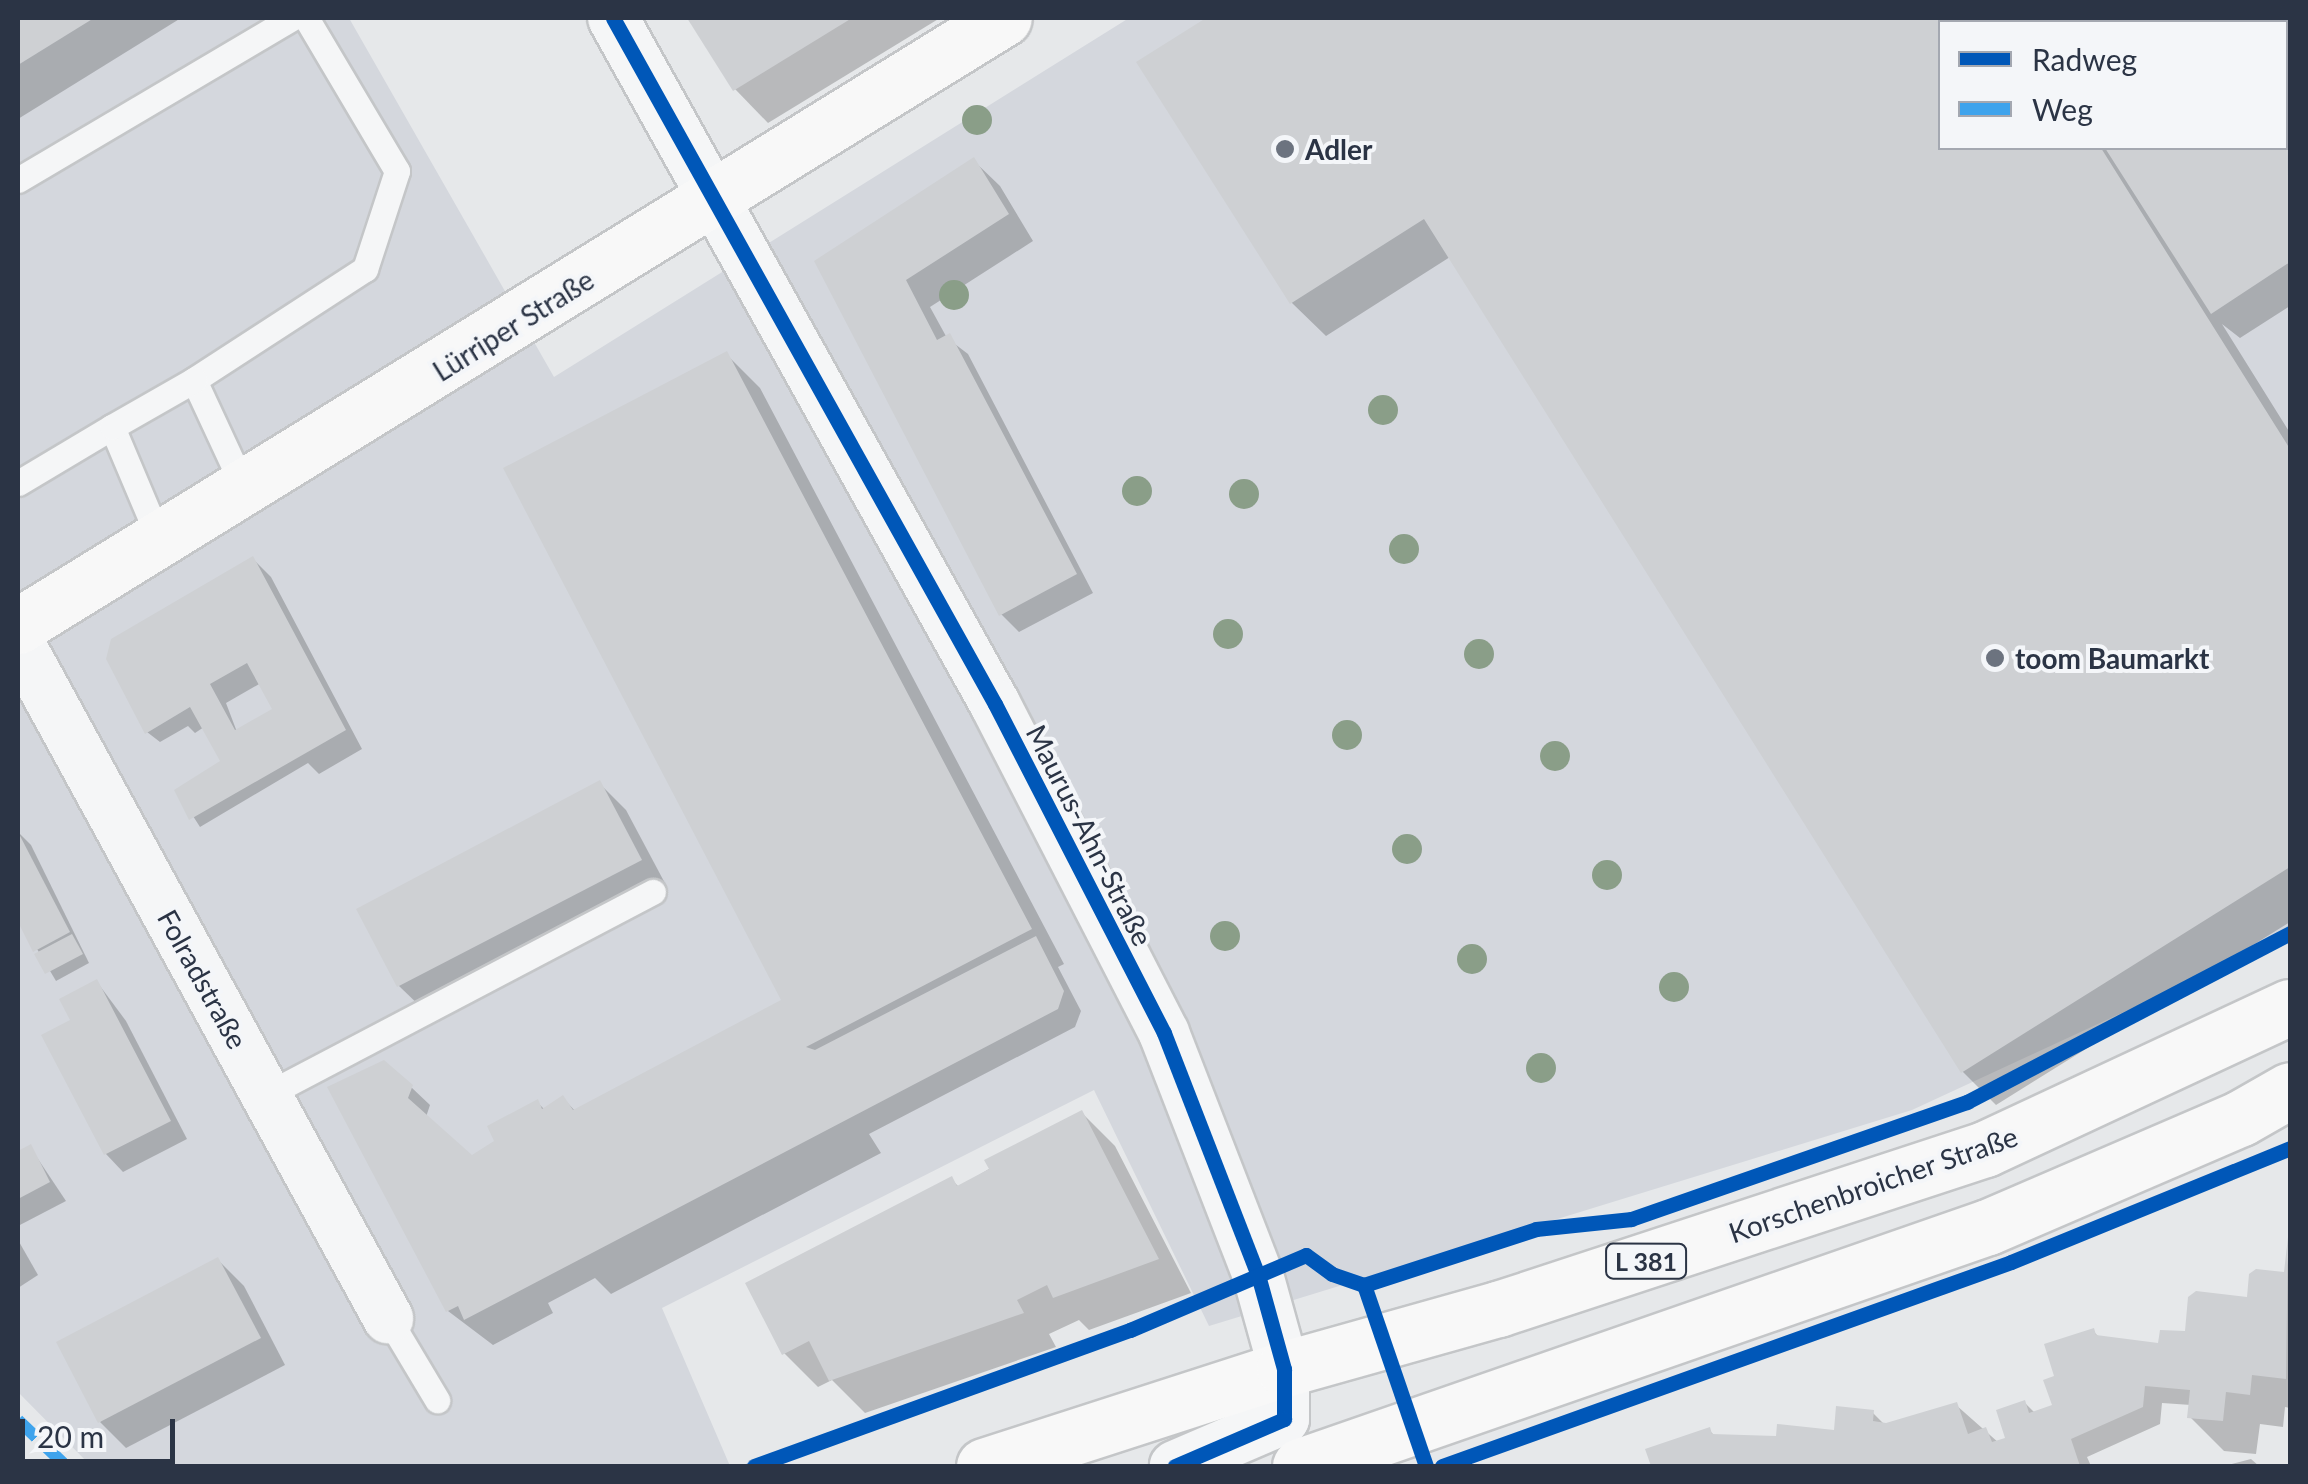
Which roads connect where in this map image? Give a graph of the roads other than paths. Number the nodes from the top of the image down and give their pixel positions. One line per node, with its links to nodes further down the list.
1 (292, 18): 5 (lane)
2 (306, 18): 7 (lane)
3 (613, 18): 6 (street, Maurus-Ahn-Straße)
4 (1004, 18): 6 (main road, Lürriper Straße)
5 (18, 180)
6 (712, 203): 10 (main road, Lürriper Straße); 19 (street, Maurus-Ahn-Straße)
7 (194, 380): 8 (lane); 10 (lane)
8 (112, 427): 9 (lane); 11 (lane)
9 (18, 483)
10 (245, 490): 11 (main road, Lürriper Straße)
11 (161, 543): 12 (main road, Lürriper Straße)
12 (18, 626)
13 (18, 641): 17 (street, Folradstraße)
14 (653, 892): 17 (lane)
15 (2290, 1006): 19 (main road, Korschenbroicher Straße / L 381)
16 (2290, 1090): 23 (main road)
17 (266, 1095): 18 (street, Folradstraße)
18 (388, 1318): 20 (lane)
19 (1284, 1368): 21 (main road, Korschenbroicher Straße / L 381); 22 (street, Maurus-Ahn-Straße)
20 (437, 1400)
21 (984, 1466)
22 (1176, 1466)
23 (1300, 1466)

